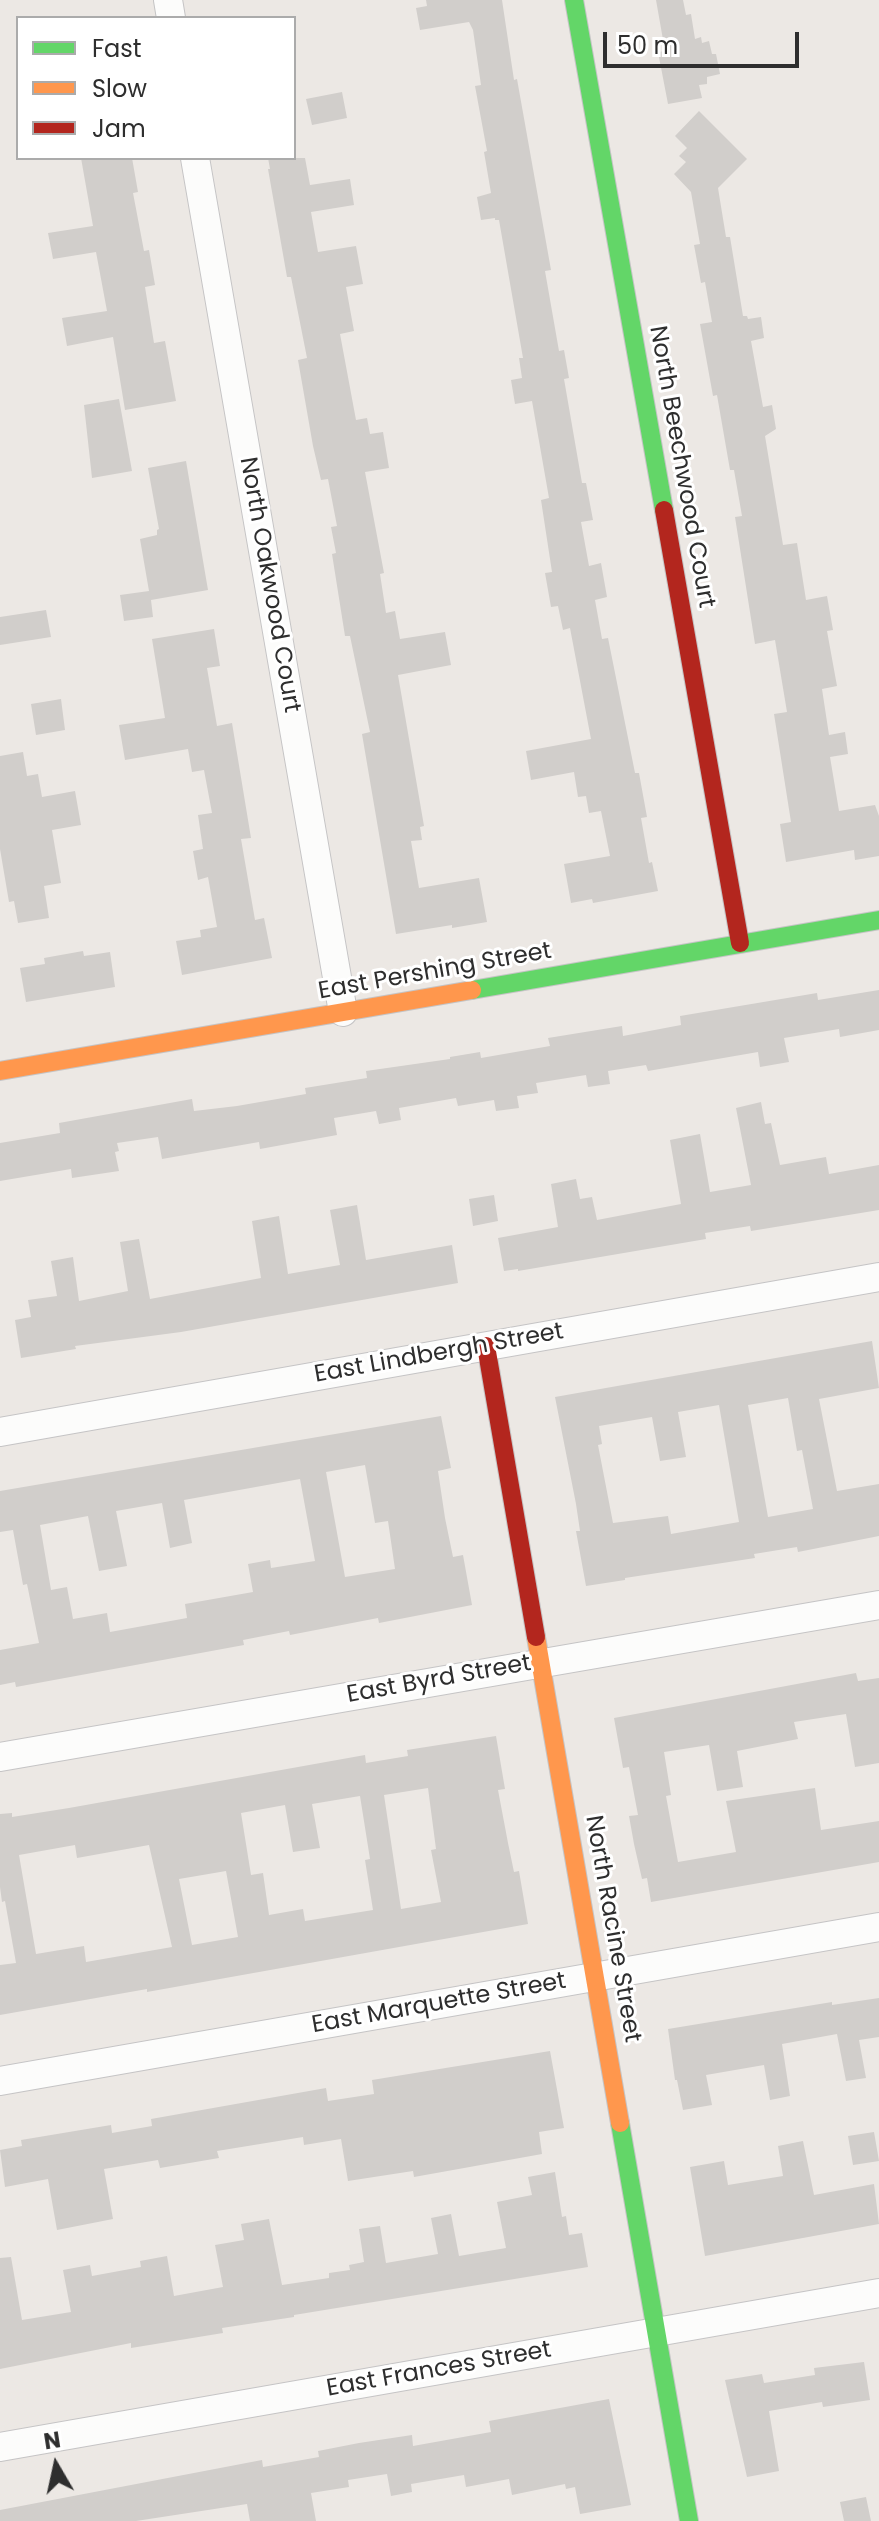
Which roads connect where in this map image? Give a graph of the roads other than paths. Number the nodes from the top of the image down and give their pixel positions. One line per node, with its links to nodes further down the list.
1 (574, 0): 4 (street, North Beechwood Court)
2 (195, 160): 5 (street, North Oakwood Court)
3 (879, 920): 4 (street, East Pershing Street)
4 (740, 943): 5 (street, East Pershing Street)
5 (343, 1012): 6 (street, East Pershing Street)
6 (0, 1071)
7 (879, 1277): 8 (street, East Lindbergh Street)
8 (486, 1346): 9 (street, East Lindbergh Street); 11 (street, North Racine Street)
9 (0, 1432)
10 (879, 1605): 11 (street, East Byrd Street)
11 (541, 1663): 12 (street, East Byrd Street); 14 (street, North Racine Street)
12 (0, 1757)
13 (879, 1927): 14 (street, East Marquette Street)
14 (597, 1976): 15 (street, East Marquette Street); 17 (street, North Racine Street)
15 (0, 2081)
16 (879, 2293): 17 (street, East Frances Street)
17 (657, 2332): 18 (street, East Frances Street); 19 (street, North Racine Street)
18 (0, 2447)
19 (689, 2521)

